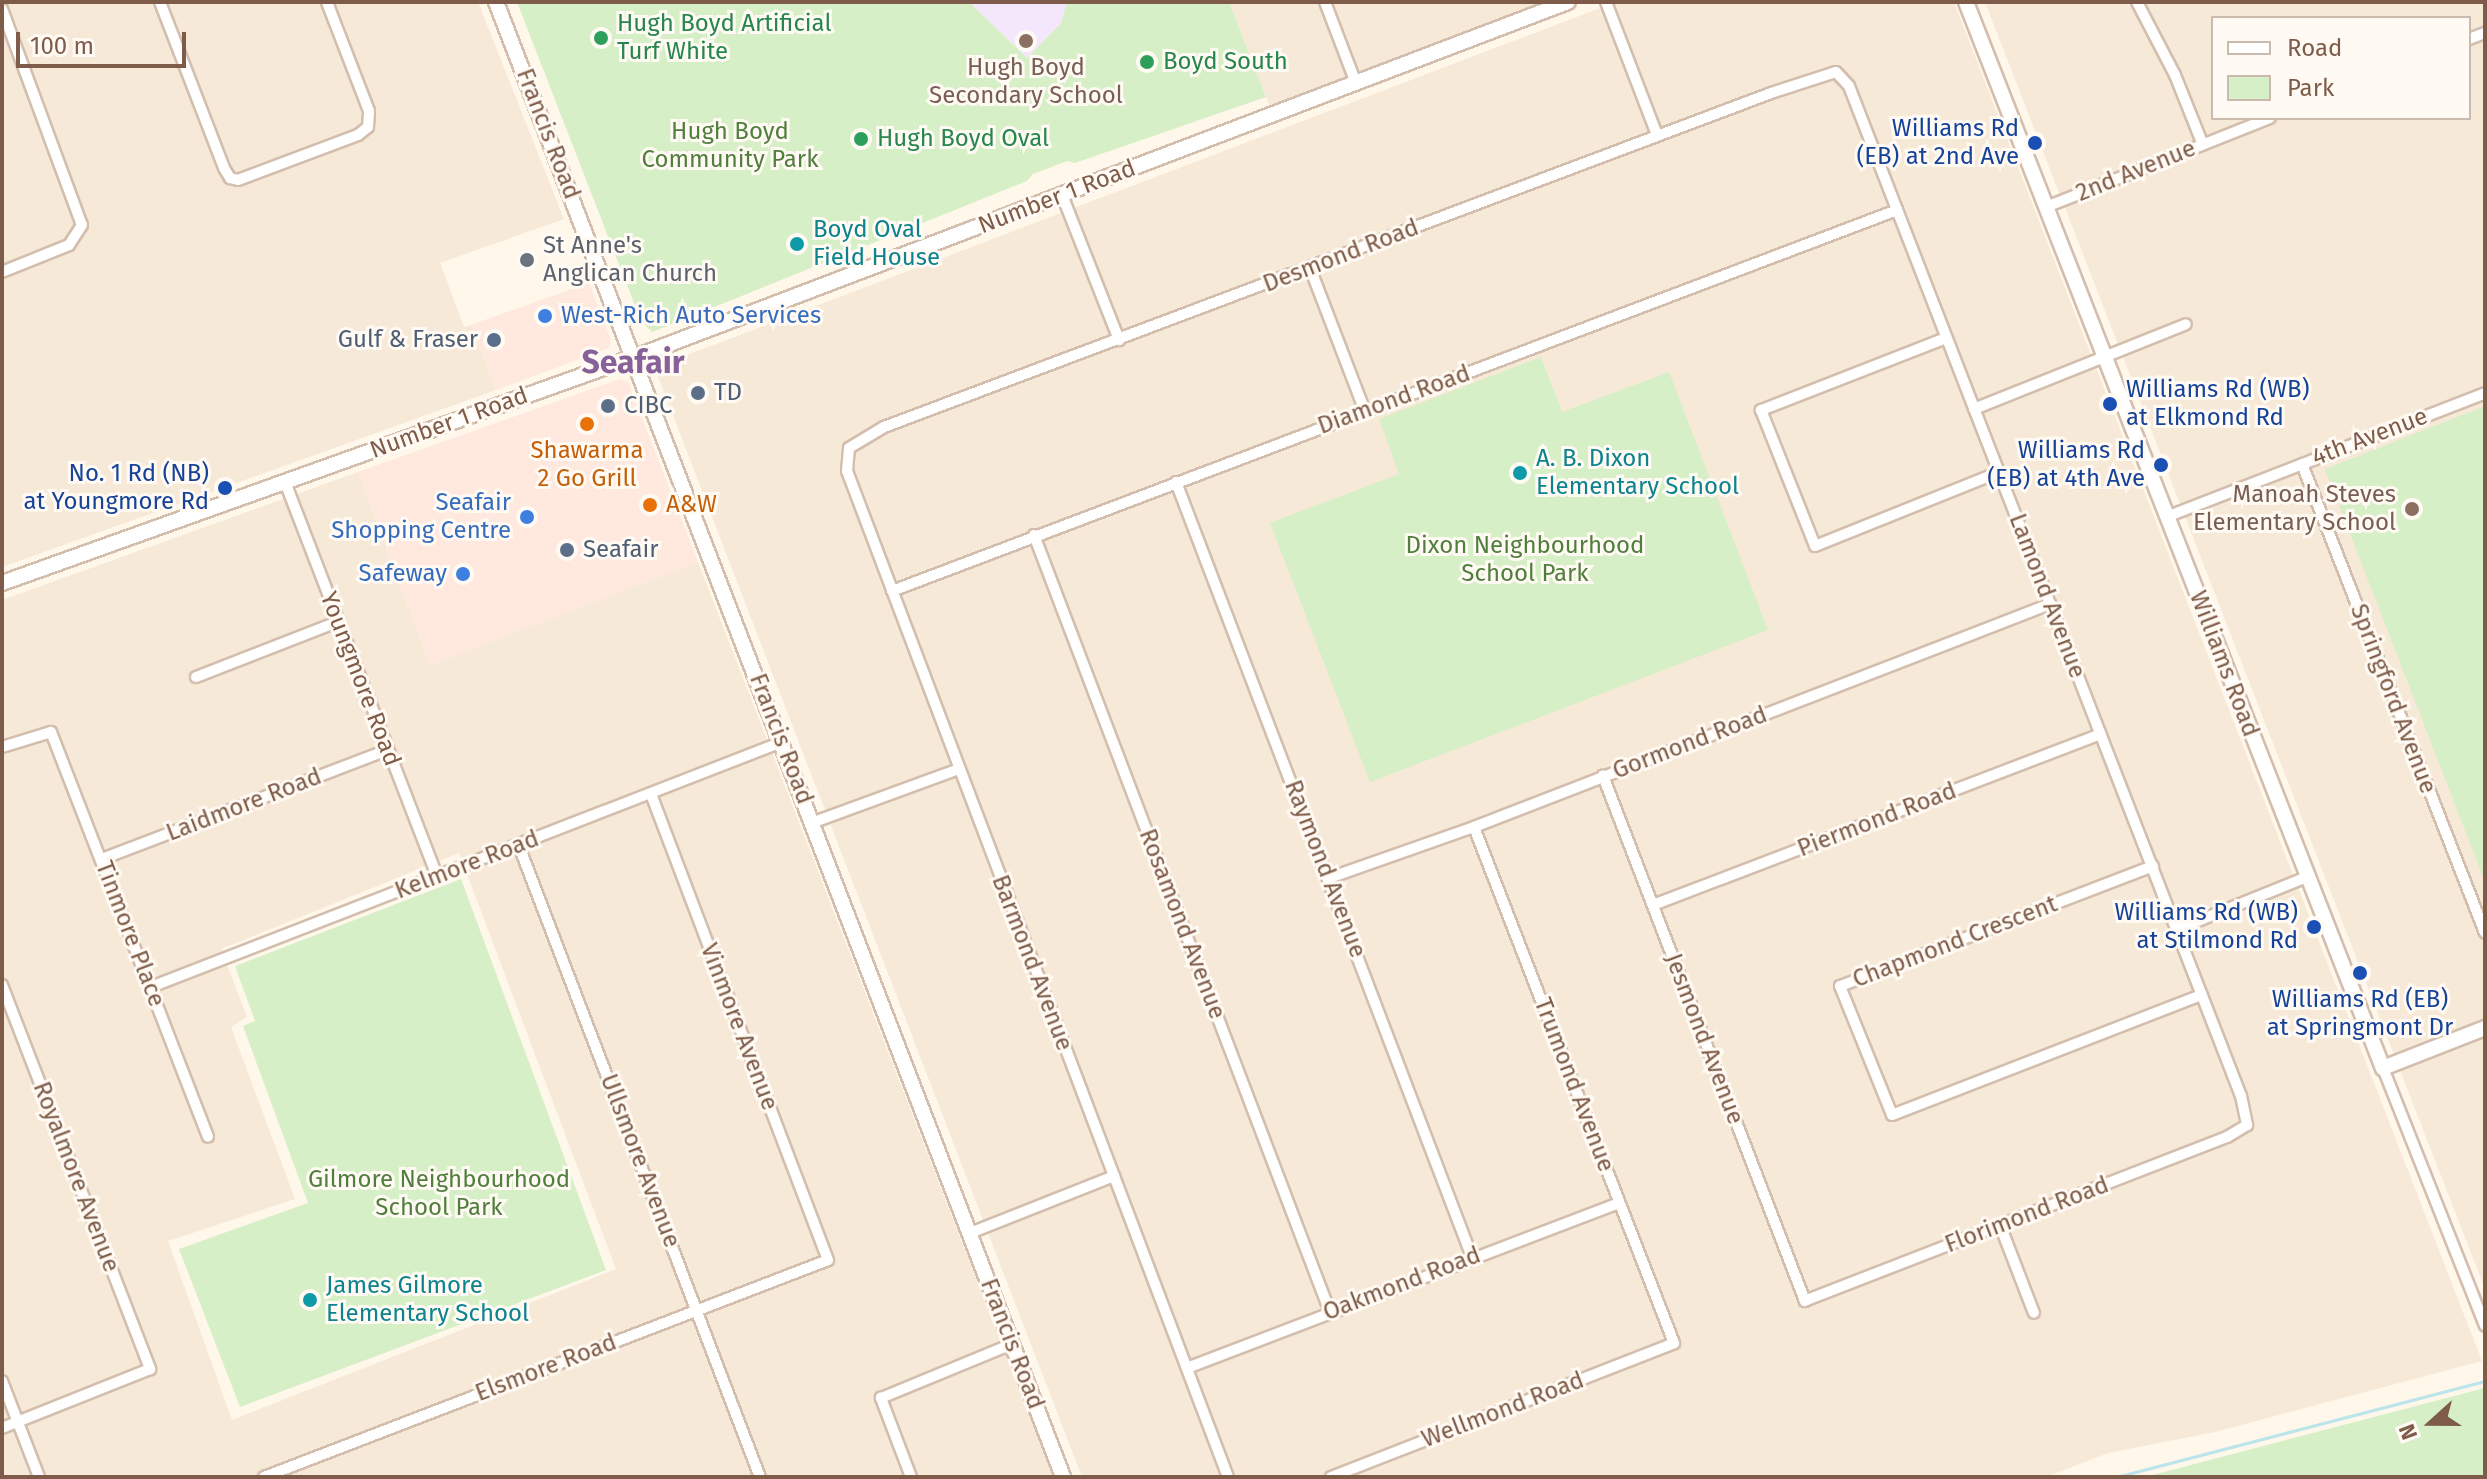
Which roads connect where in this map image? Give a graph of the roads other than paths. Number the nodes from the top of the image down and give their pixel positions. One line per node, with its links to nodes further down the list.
1 (160, 2): 2 (street)
2 (327, 2)
3 (496, 2): 23 (street, Francis Road)
4 (1325, 2): 11 (street)
5 (1568, 2): 11 (street, Number 1 Road)
6 (1606, 2): 13 (street)
7 (1966, 2): 16 (street, Williams Road)
8 (2137, 2): 14 (street)
9 (2, 9): 19 (street)
10 (1836, 72): 13 (street, Desmond Road); 17 (street, Lamond Avenue)
11 (1356, 83): 15 (street, Number 1 Road)
12 (2265, 120): 14 (street, 2nd Avenue)
13 (1657, 135): 18 (street, Desmond Road)
14 (2203, 145): 16 (street, 2nd Avenue)
15 (1062, 195): 22 (street); 23 (street, Number 1 Road)
16 (2046, 207): 24 (street, Williams Road)
17 (1897, 210): 21 (street, Lamond Avenue); 27 (street, Diamond Road)
18 (1310, 268): 22 (street, Desmond Road); 27 (street)
19 (2, 272)
20 (2186, 324): 24 (street)
21 (1946, 338): 26 (street, Lamond Avenue); 30 (street)
22 (1119, 340): 28 (street, Desmond Road)
23 (635, 357): 31 (street, Number 1 Road); 41 (street, Francis Road)
24 (2104, 357): 26 (street); 33 (street, Williams Road)
25 (2485, 393): 29 (street, 4th Avenue)
26 (1974, 409): 30 (street, Lamond Avenue)
27 (1365, 411): 32 (street, Diamond Road)
28 (849, 448): 36 (street, Barmond Avenue)
29 (2302, 464): 33 (street, 4th Avenue); 57 (street, Springford Avenue)
30 (1999, 472): 37 (street, Lamond Avenue)
31 (285, 482): 35 (street, Number 1 Road); 38 (street, Youngmore Road)
32 (1176, 482): 34 (street, Diamond Road); 54 (street, Raymond Avenue)
33 (2166, 517): 53 (street, Williams Road)
34 (1034, 535): 36 (street, Diamond Road); 73 (street, Rosamond Avenue)
35 (2, 583)
36 (892, 591): 44 (street, Barmond Avenue)
37 (2050, 604): 40 (street, Lamond Avenue); 45 (street, Gormond Road)
38 (337, 622): 39 (street); 43 (street, Youngmore Road)
39 (196, 677)
40 (2100, 734): 51 (street, Lamond Avenue); 55 (street, Piermond Road)
41 (782, 742): 46 (street, Kelmore Road); 47 (street, Francis Road)
42 (2, 747): 50 (street, Tinmore Place)
43 (387, 750): 50 (street, Laidmore Road); 52 (street, Youngmore Road)
44 (959, 769): 47 (street); 65 (street, Barmond Avenue)
45 (1603, 776): 48 (street, Gormond Road); 55 (street, Jesmond Avenue)
46 (651, 795): 49 (street, Kelmore Road); 70 (street, Vinmore Avenue)
47 (814, 822): 68 (street, Francis Road)
48 (1474, 827): 54 (street, Gormond Road); 66 (street, Trumond Avenue)
49 (519, 846): 52 (street, Kelmore Road); 72 (street, Ullsmore Avenue)
50 (102, 859): 59 (street, Tinmore Place)
51 (2153, 866): 56 (street, Lamond Avenue); 60 (street, Chapmond Crescent)
52 (437, 876): 59 (street, Kelmore Road)
53 (2307, 877): 56 (street); 62 (street, Williams Road)
54 (1329, 878): 69 (street, Raymond Avenue)
55 (1653, 905): 71 (street, Jesmond Avenue)
56 (2178, 929): 60 (street, Lamond Avenue)
57 (2485, 933)
58 (2, 985): 80 (street, Royalmore Avenue)
59 (151, 987): 64 (street, Tinmore Place)
60 (2202, 995): 63 (street, Lamond Avenue)
61 (2485, 1028): 62 (street)
62 (2383, 1068): 75 (street, Williams Road)
63 (2247, 1125): 67 (street, Florimond Road)
64 (208, 1137)
65 (1114, 1176): 68 (street); 78 (street, Barmond Avenue)
66 (1619, 1203): 69 (street, Oakmond Road); 76 (street, Trumond Avenue)
67 (2000, 1225): 71 (street, Florimond Road); 74 (street)
68 (970, 1233): 77 (street, Francis Road)
69 (1472, 1257): 73 (street, Oakmond Road)
70 (828, 1260): 72 (street, Elsmore Road)
71 (1805, 1301)
72 (697, 1310): 83 (street, Elsmore Road); 84 (street, Ullsmore Avenue)
73 (1330, 1312): 78 (street, Oakmond Road)
74 (2034, 1313)
75 (2485, 1325)
76 (1674, 1343): 88 (street, Wellmond Road)
77 (1012, 1344): 85 (street); 86 (street, Francis Road)
78 (1187, 1368): 87 (street, Barmond Avenue)
79 (2, 1381): 80 (street)
80 (18, 1422): 81 (street); 82 (street)
81 (2, 1428)
82 (39, 1477)
83 (264, 1477)
84 (760, 1477)
85 (911, 1477)
86 (1063, 1477)
87 (1228, 1477)
88 (1331, 1477)

